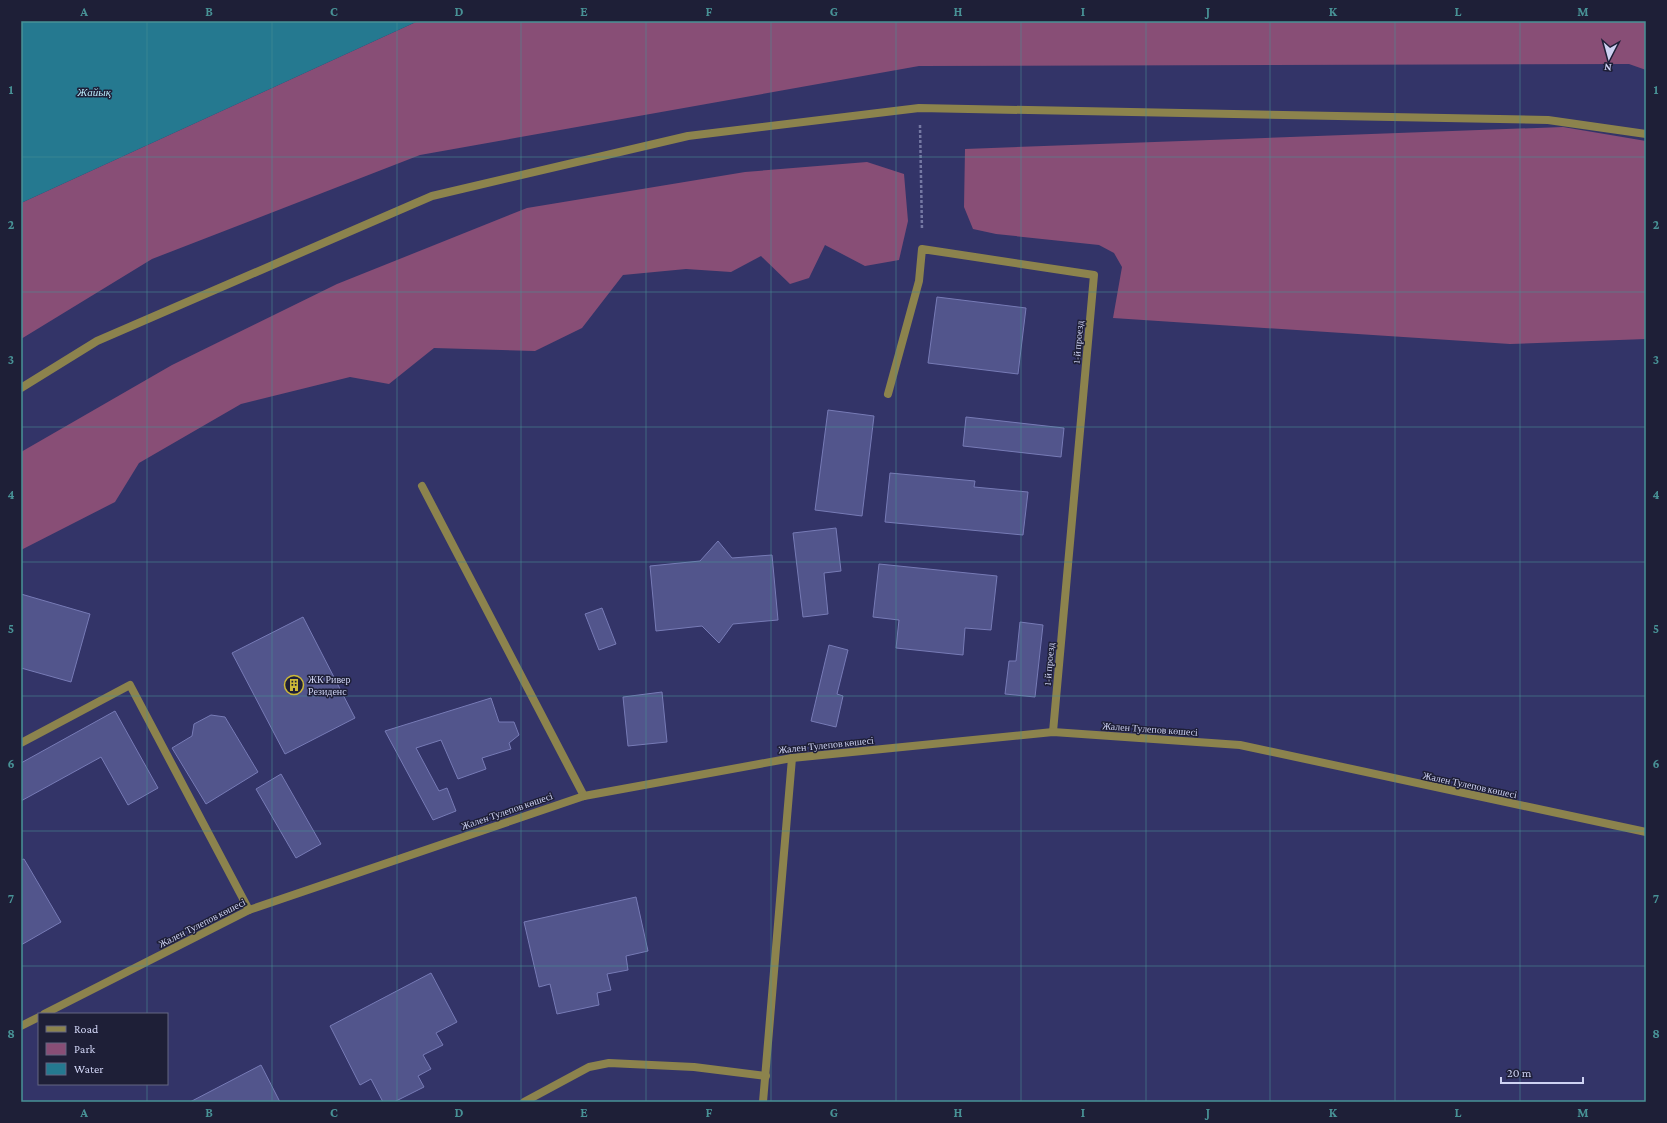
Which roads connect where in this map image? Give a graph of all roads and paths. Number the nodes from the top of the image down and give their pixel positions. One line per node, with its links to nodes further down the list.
1 (920, 108): 2 (street); 3 (path); 4 (street)
2 (1646, 134)
3 (922, 249): 5 (street); 7 (street, 1-й проезд)
4 (21, 388)
5 (888, 394)
6 (422, 486): 10 (street)
7 (1053, 732): 9 (street, Жален Тулепов көшесі); 11 (street, Жален Тулепов көшесі)
8 (21, 743): 12 (street)
9 (792, 758): 10 (street, Жален Тулепов көшесі); 16 (street)
10 (584, 796): 12 (street, Жален Тулепов көшесі)
11 (1646, 832)
12 (249, 910): 13 (street, Жален Тулепов көшесі)
13 (46, 1013)
14 (38, 1018): 15 (street)
15 (21, 1026)
16 (766, 1076): 17 (street); 18 (street)
17 (524, 1102)
18 (763, 1102)

